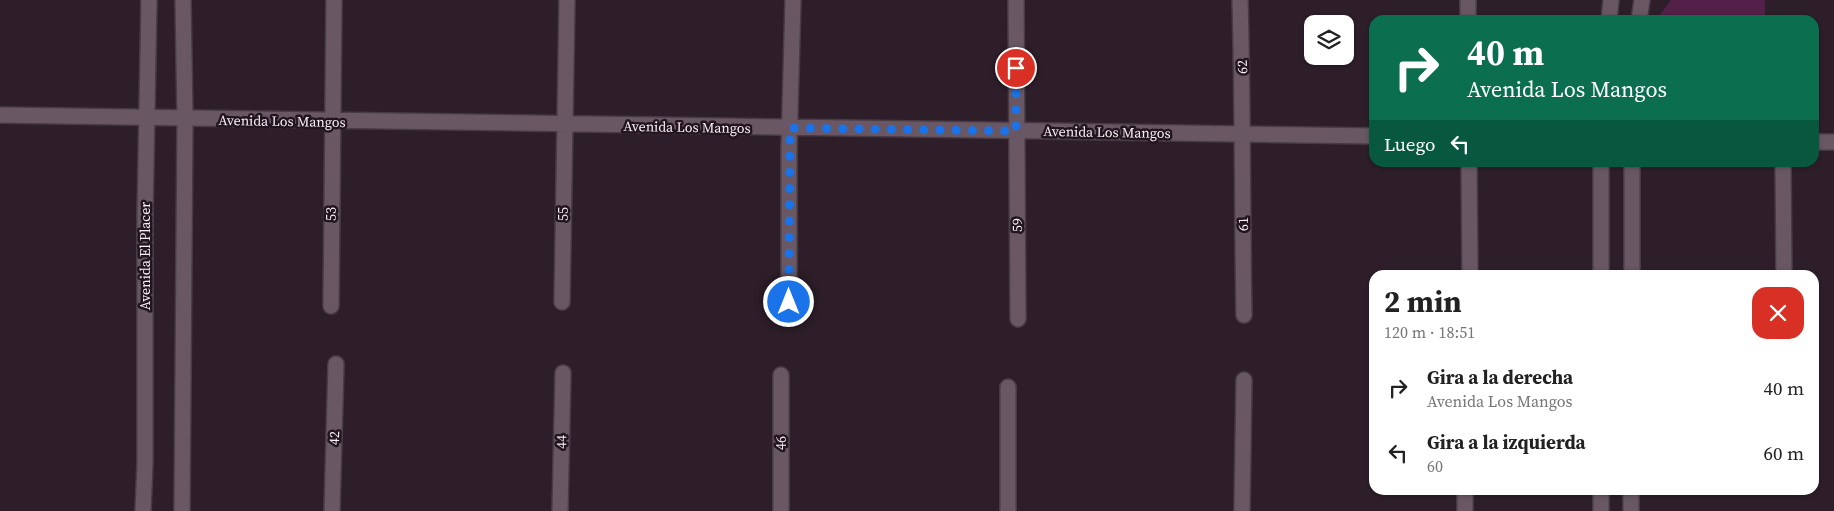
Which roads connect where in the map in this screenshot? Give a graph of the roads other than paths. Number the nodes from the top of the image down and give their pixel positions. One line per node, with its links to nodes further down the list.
1 (149, 0): 15 (street, Avenida El Placer)
2 (183, 0): 16 (street)
3 (334, 0): 17 (street, 53)
4 (567, 0): 18 (street, 55)
5 (793, 0): 19 (street)
6 (1016, 0): 20 (street, 59)
7 (1240, 0): 21 (street, 62)
8 (1468, 0): 11 (street)
9 (1610, 0): 12 (street)
10 (1642, 0): 13 (street)
11 (1468, 15)
12 (1609, 15)
13 (1640, 15)
14 (0, 115): 15 (street, Avenida Los Mangos)
15 (147, 119): 16 (street, Avenida Los Mangos); 46 (street, Avenida El Placer)
16 (184, 119): 17 (street, Avenida Los Mangos); 47 (street)
17 (334, 122): 18 (street, Avenida Los Mangos); 35 (street, 53)
18 (564, 125): 19 (street, Avenida Los Mangos); 33 (street, 55)
19 (790, 128): 20 (street, Avenida Los Mangos); 34 (street)
20 (1016, 131): 21 (street, Avenida Los Mangos); 37 (street, 59)
21 (1242, 134): 22 (street, Avenida Los Mangos); 36 (street, 61)
22 (1369, 136)
23 (1819, 142): 24 (street)
24 (1834, 142)
25 (1469, 167): 29 (street)
26 (1600, 167): 30 (street)
27 (1632, 167): 31 (street)
28 (1783, 167): 32 (street)
29 (1470, 270)
30 (1601, 270)
31 (1632, 270)
32 (1784, 270)
33 (562, 302)
34 (789, 302)
35 (331, 306)
36 (1244, 315)
37 (1018, 319)
38 (336, 364): 48 (street, 42)
39 (563, 373): 49 (street, 44)
40 (781, 375): 50 (street, 46)
41 (1244, 380): 52 (street)
42 (1008, 387): 51 (street)
43 (1465, 495): 53 (street)
44 (1601, 495): 54 (street)
45 (1631, 495): 55 (street)
46 (143, 511)
47 (182, 511)
48 (332, 511)
49 (560, 511)
50 (781, 511)
51 (1008, 511)
52 (1242, 511)
53 (1465, 511)
54 (1601, 511)
55 (1631, 511)

